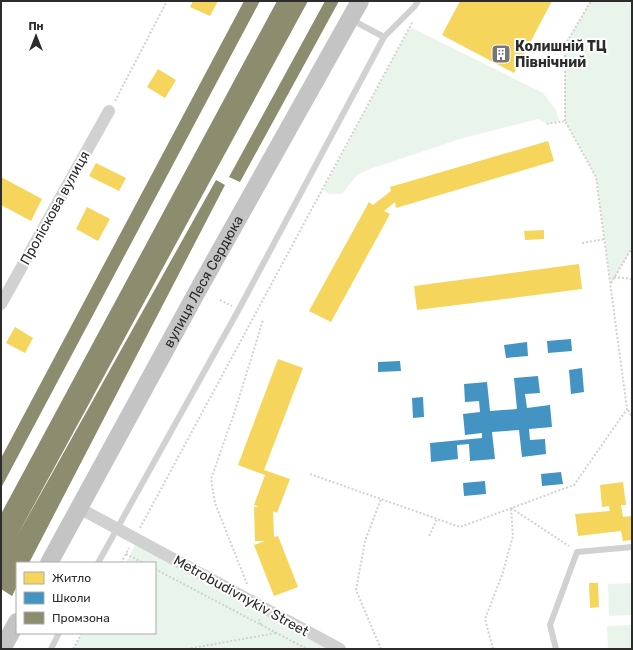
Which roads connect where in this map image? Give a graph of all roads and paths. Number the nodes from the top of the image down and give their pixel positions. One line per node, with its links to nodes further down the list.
1 (167, 1): 8 (path)
2 (360, 1): 5 (main road, вулиця Леся Сердюка)
3 (418, 1): 7 (lane)
4 (591, 1): 9 (path)
5 (350, 18): 7 (lane); 25 (main road, вулиця Леся Сердюка)
6 (414, 20): 30 (path)
7 (384, 37): 28 (lane)
8 (109, 111): 18 (street, Проліскова вулиця)
9 (565, 121): 10 (path); 11 (path)
10 (546, 124)
11 (605, 239): 12 (path); 16 (path)
12 (582, 243)
13 (632, 248): 14 (path)
14 (614, 277): 15 (path); 16 (path)
15 (632, 279)
16 (611, 284): 21 (path)
17 (220, 300): 19 (path)
18 (1, 304)
19 (238, 308)
20 (263, 320): 39 (path)
21 (627, 409): 22 (path); 26 (path)
22 (632, 417)
23 (310, 474): 24 (path)
24 (381, 499): 27 (path); 51 (path)
25 (79, 508): 28 (street, Metrobudivnykiv Street); 34 (main road, вулиця Леся Сердюка)
26 (511, 508): 27 (path); 32 (path); 52 (path)
27 (437, 519): 29 (path)
28 (117, 529): 30 (street, Metrobudivnykiv Street); 35 (lane)
29 (429, 536)
30 (135, 538): 33 (path); 39 (street, Metrobudivnykiv Street)
31 (632, 547): 32 (lane)
32 (577, 552): 53 (lane)
33 (126, 554): 36 (path); 37 (path)
34 (50, 562)
35 (99, 562)
36 (122, 562)
37 (142, 562)
38 (156, 570): 41 (path)
39 (254, 603): 41 (path); 50 (street, Metrobudivnykiv Street)
40 (16, 623): 45 (main road)
41 (261, 625): 42 (path)
42 (276, 633): 48 (path); 49 (path)
43 (58, 634): 46 (lane)
44 (81, 634): 47 (path)
45 (4, 641)
46 (51, 649)
47 (73, 649)
48 (187, 649)
49 (306, 649)
50 (340, 649)
51 (381, 649)
52 (493, 649)
53 (556, 649)

